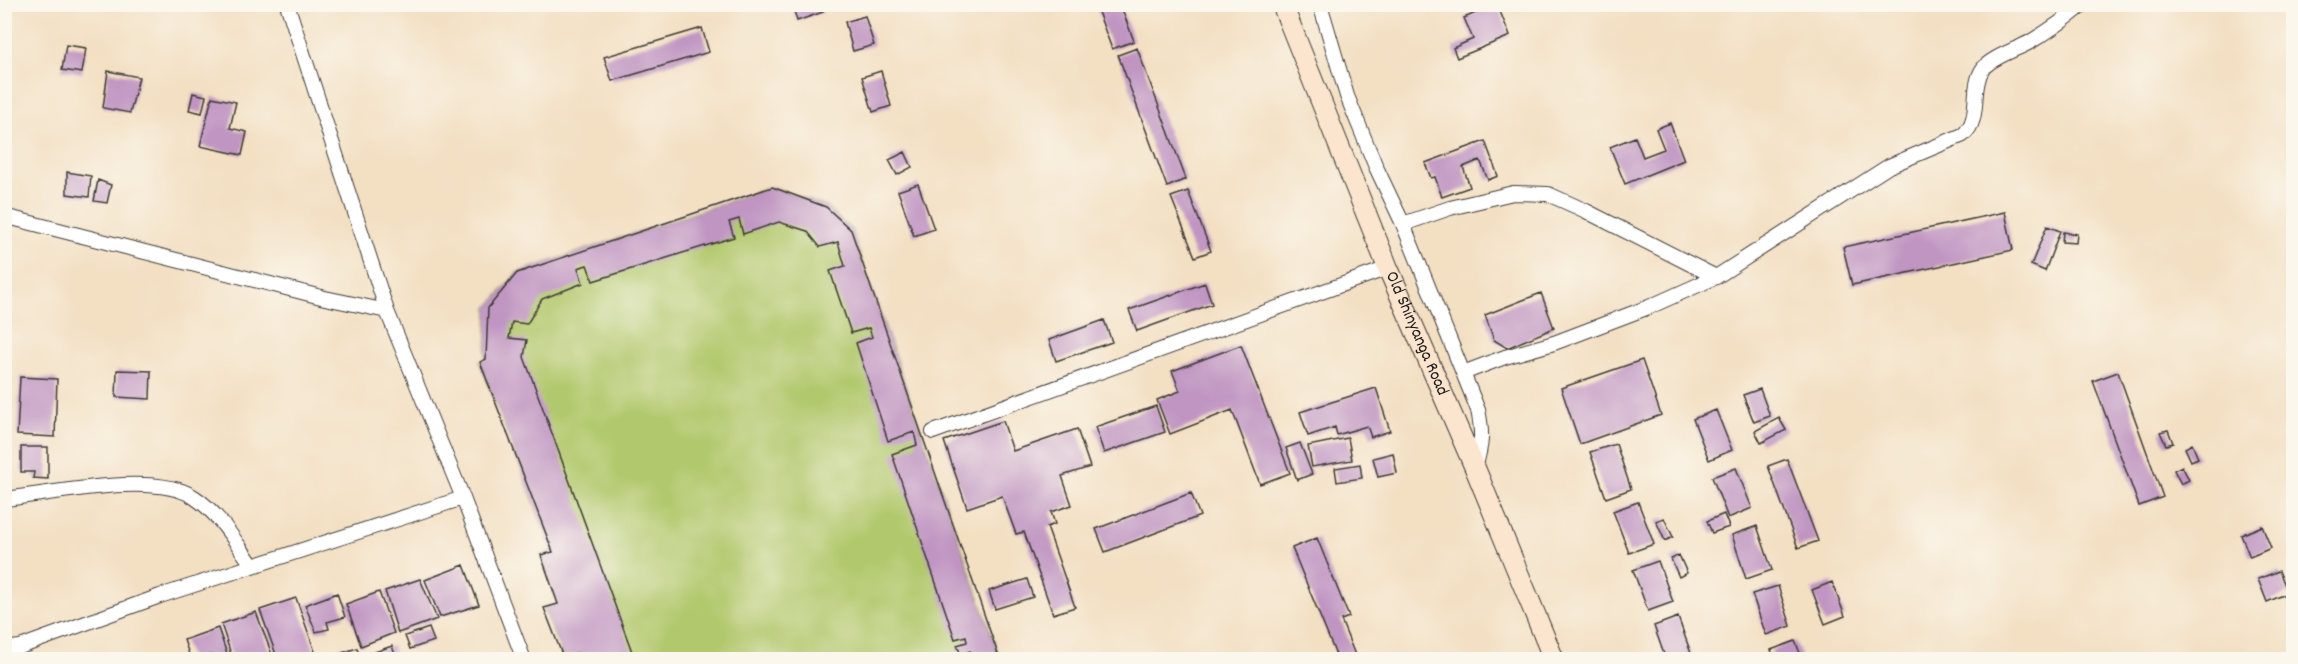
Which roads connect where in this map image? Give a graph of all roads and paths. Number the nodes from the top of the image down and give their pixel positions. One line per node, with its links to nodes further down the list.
1 (287, 4): 9 (street)
2 (1281, 4): 7 (main road, Old Shinyanga Road)
3 (1320, 4): 6 (street)
4 (2084, 4): 8 (street)
5 (4, 216): 9 (street)
6 (1403, 224): 8 (street); 10 (street)
7 (1388, 268): 11 (street); 12 (main road, Old Shinyanga Road)
8 (1716, 277): 10 (street)
9 (387, 311): 13 (street)
10 (1463, 373): 12 (street)
11 (933, 432)
12 (1475, 468): 18 (main road, Old Shinyanga Road)
13 (463, 498): 15 (street); 17 (street)
14 (4, 500): 15 (street)
15 (253, 566): 16 (street)
16 (4, 649)
17 (524, 660)
18 (1554, 660)

